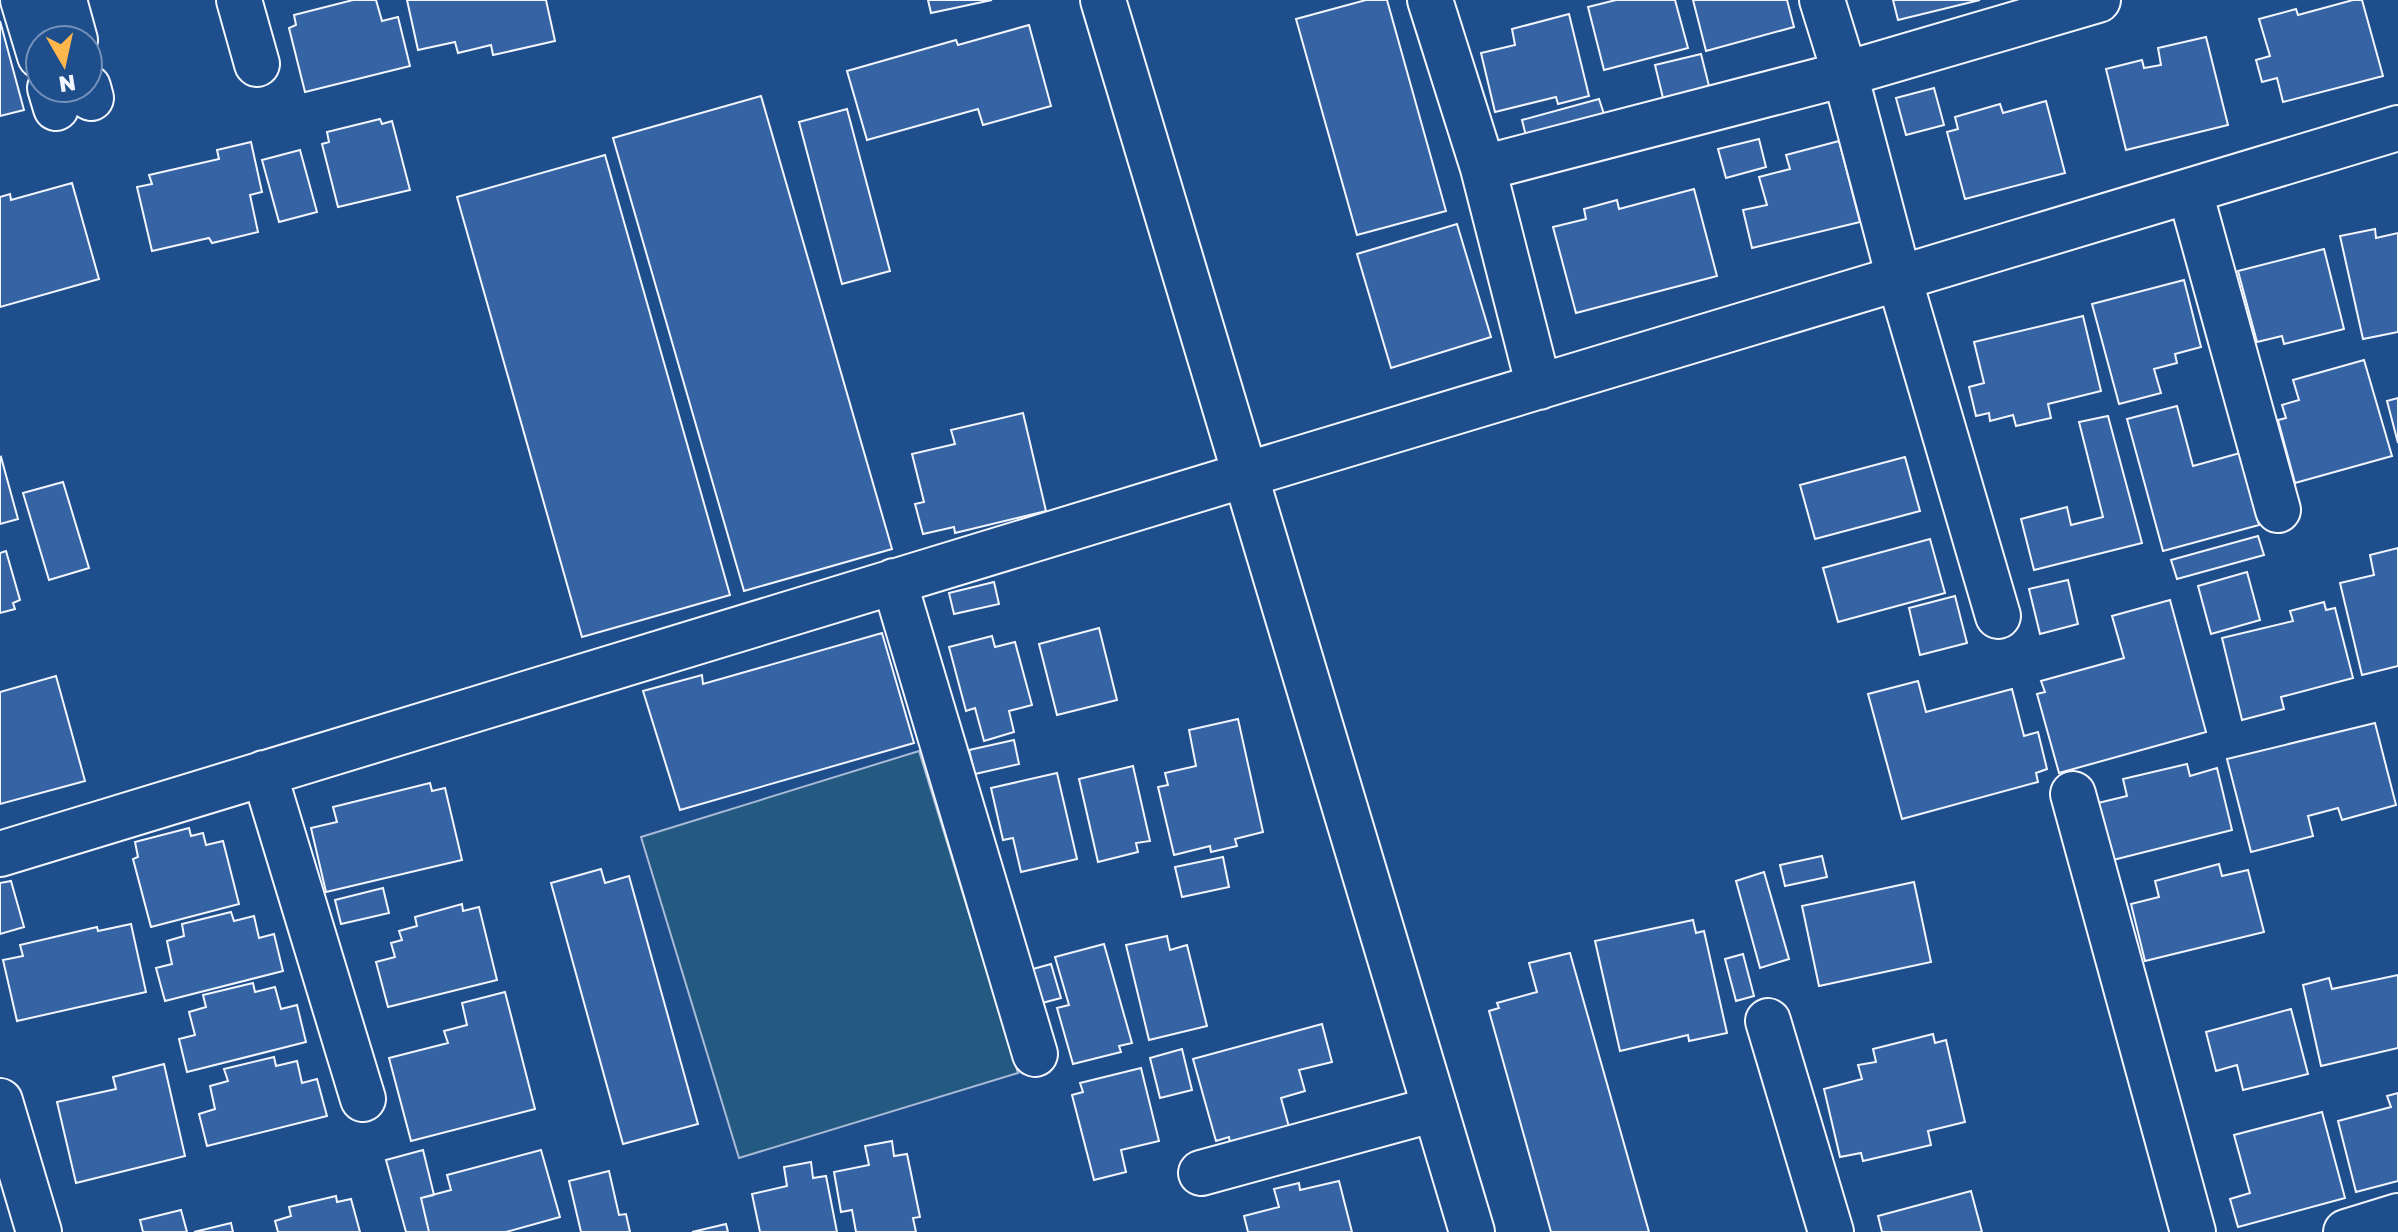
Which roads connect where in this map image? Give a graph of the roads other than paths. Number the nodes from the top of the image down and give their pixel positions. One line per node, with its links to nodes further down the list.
1 (23, 0): 8 (street)
2 (64, 0): 9 (street)
3 (239, 0): 10 (street)
4 (1103, 0): 17 (street)
5 (1430, 0): 13 (street)
6 (1822, 0): 11 (street)
7 (2098, 0): 11 (street)
8 (30, 24)
9 (71, 24)
10 (257, 64)
11 (1845, 74): 13 (street); 15 (street)
12 (2398, 128): 14 (street)
13 (1483, 168): 16 (street)
14 (2190, 192): 15 (street); 18 (street)
15 (1899, 278): 16 (street); 20 (street)
16 (1539, 387): 17 (street)
17 (1245, 475): 19 (street); 28 (street)
18 (2278, 510)
19 (894, 581): 21 (street); 25 (street)
20 (1998, 616)
21 (264, 773): 23 (street); 26 (street)
22 (2073, 794): 34 (street)
23 (0, 854)
24 (1768, 1021): 33 (street)
25 (1035, 1054)
26 (363, 1099)
27 (0, 1101): 31 (street)
28 (1435, 1109): 29 (street); 32 (street)
29 (1201, 1173)
30 (2398, 1216): 35 (street)
31 (39, 1232)
32 (1472, 1232)
33 (1831, 1232)
34 (2193, 1232)
35 (2346, 1232)

